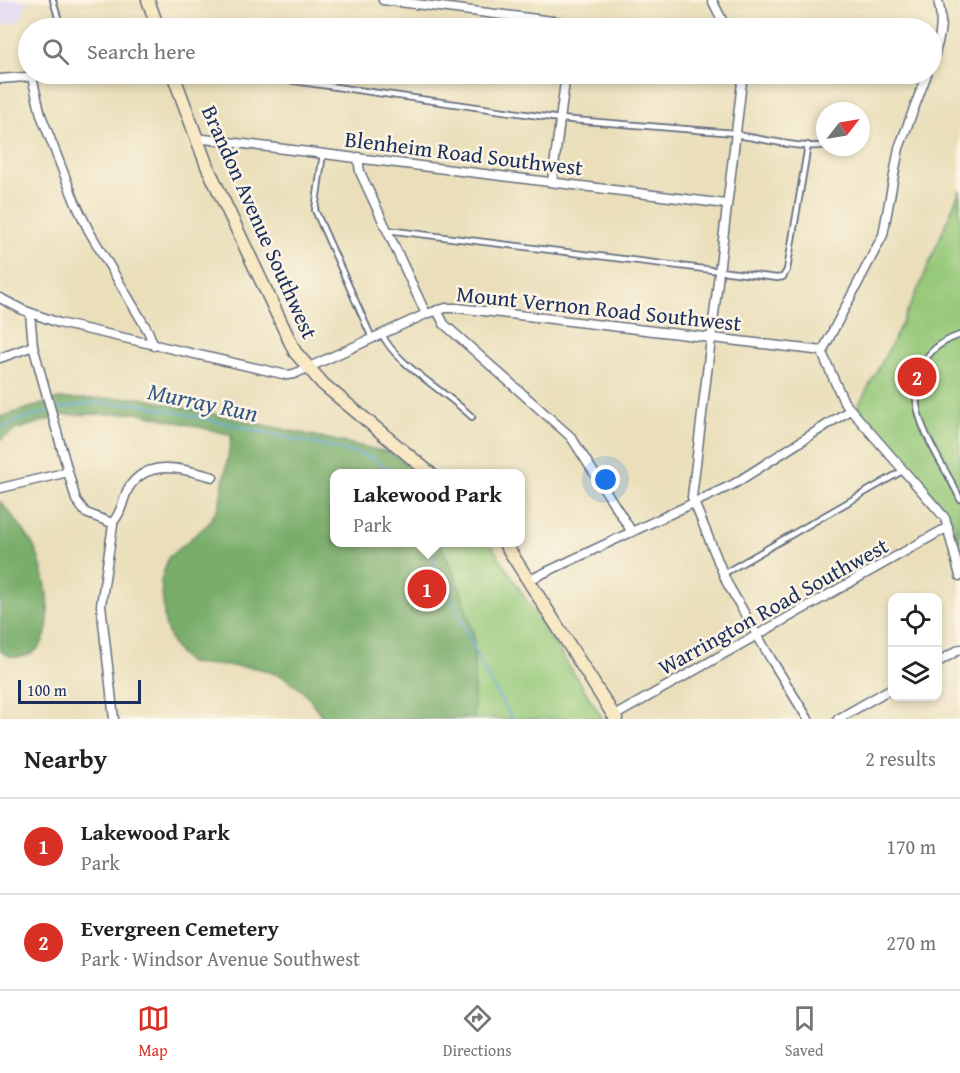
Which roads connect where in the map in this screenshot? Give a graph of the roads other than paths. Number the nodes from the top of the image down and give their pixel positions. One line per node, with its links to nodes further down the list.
1 (52, 0): 6 (lane)
2 (148, 0): 7 (main road)
3 (383, 0): 8 (street)
4 (712, 0): 9 (street)
5 (938, 0): 10 (street)
6 (58, 18)
7 (154, 18)
8 (514, 18)
9 (721, 18)
10 (941, 18)
11 (18, 78): 12 (street)
12 (0, 79)
13 (34, 84): 38 (street)
14 (177, 84): 21 (main road, Brandon Avenue Southwest)
15 (315, 84): 19 (lane)
16 (565, 84): 19 (street)
17 (742, 84): 20 (street)
18 (923, 84): 40 (street)
19 (560, 119): 20 (lane); 26 (street)
20 (735, 133): 22 (lane); 27 (street)
21 (196, 138): 24 (street, Blenheim Road Southwest); 42 (main road, Brandon Avenue Southwest)
22 (808, 145): 23 (lane); 29 (lane)
23 (816, 146)
24 (323, 153): 25 (street, Blenheim Road Southwest); 36 (lane)
25 (358, 157): 26 (street, Blenheim Road Southwest); 28 (street)
26 (552, 182): 27 (street, Blenheim Road Southwest)
27 (726, 204): 29 (street)
28 (387, 230): 29 (lane); 33 (street)
29 (718, 270): 37 (street)
30 (0, 298): 32 (street, Mount Vernon Road Southwest)
31 (437, 310): 33 (street, Mount Vernon Road Southwest); 37 (street, Mount Vernon Road Southwest); 54 (street)
32 (30, 313): 38 (street, Mount Vernon Road Southwest); 39 (street)
33 (426, 314): 34 (street, Mount Vernon Road Southwest)
34 (382, 334): 36 (street, Mount Vernon Road Southwest); 44 (lane)
35 (960, 335): 50 (lane)
36 (372, 338): 42 (street, Mount Vernon Road Southwest)
37 (710, 338): 40 (street, Mount Vernon Road Southwest); 51 (street)
38 (154, 345): 42 (street, Mount Vernon Road Southwest)
39 (33, 346): 41 (street); 47 (street)
40 (823, 351): 43 (street)
41 (0, 358)
42 (308, 368): 45 (main road, Brandon Avenue Southwest)
43 (850, 411): 46 (street); 51 (street)
44 (472, 417)
45 (425, 469)
46 (904, 470): 53 (street); 56 (lane)
47 (68, 472): 49 (street); 52 (street)
48 (213, 477): 52 (street)
49 (1, 488)
50 (960, 500)
51 (693, 503): 54 (street); 56 (street)
52 (112, 522): 64 (street)
53 (948, 527): 57 (street); 59 (street, Warrington Road Southwest)
54 (632, 532): 58 (street)
55 (507, 547): 58 (main road)
56 (723, 574): 59 (street)
57 (960, 576)
58 (529, 580): 63 (main road)
59 (757, 636): 63 (street, Warrington Road Southwest); 65 (street)
60 (960, 649): 61 (street)
61 (942, 660)
62 (888, 690): 66 (street)
63 (615, 717)
64 (114, 719)
65 (808, 719)
66 (838, 719)

